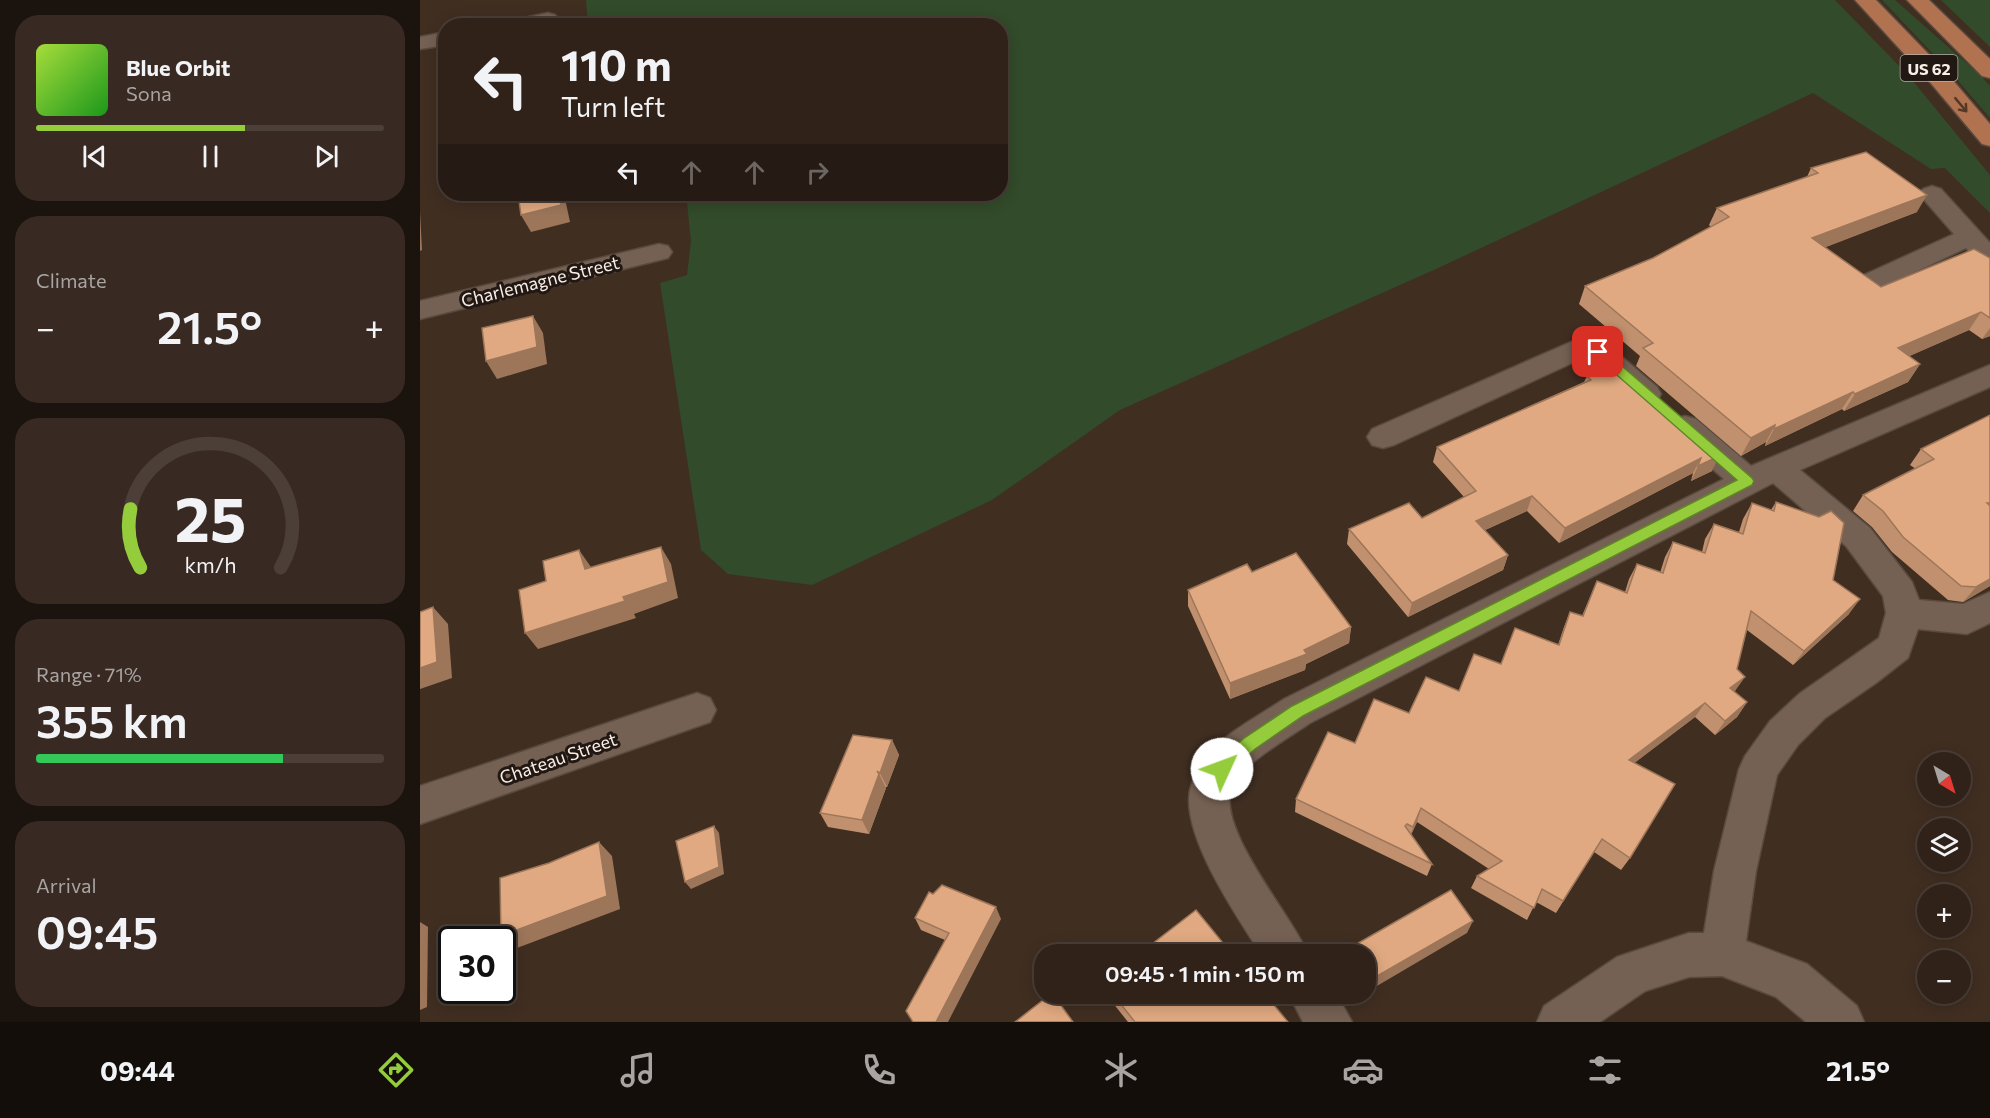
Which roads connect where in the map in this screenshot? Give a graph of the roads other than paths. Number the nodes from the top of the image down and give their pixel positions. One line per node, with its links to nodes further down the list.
1 (1865, 0): 6 (main road, US 62, one-way to 6)
2 (1917, 0): 5 (main road, US 62)
3 (438, 40): 4 (street)
4 (420, 43)
5 (1990, 72)
6 (1990, 139)
7 (1932, 194): 8 (street)
8 (1970, 237): 10 (street); 11 (street)
9 (659, 252): 12 (street, Charlemagne Street)
10 (1990, 259)
11 (1865, 285)
12 (420, 310)
13 (1990, 375): 15 (street)
14 (1383, 437): 15 (street)
15 (1762, 474): 17 (street); 20 (street)
16 (1990, 606): 17 (street)
17 (1904, 613): 21 (street)
18 (697, 710): 19 (street, Chateau Street)
19 (420, 805)
20 (1280, 944)
21 (1722, 954): 24 (street); 25 (street)
22 (1317, 1004): 23 (street)
23 (1329, 1022)
24 (1560, 1022)
25 (1841, 1022)

